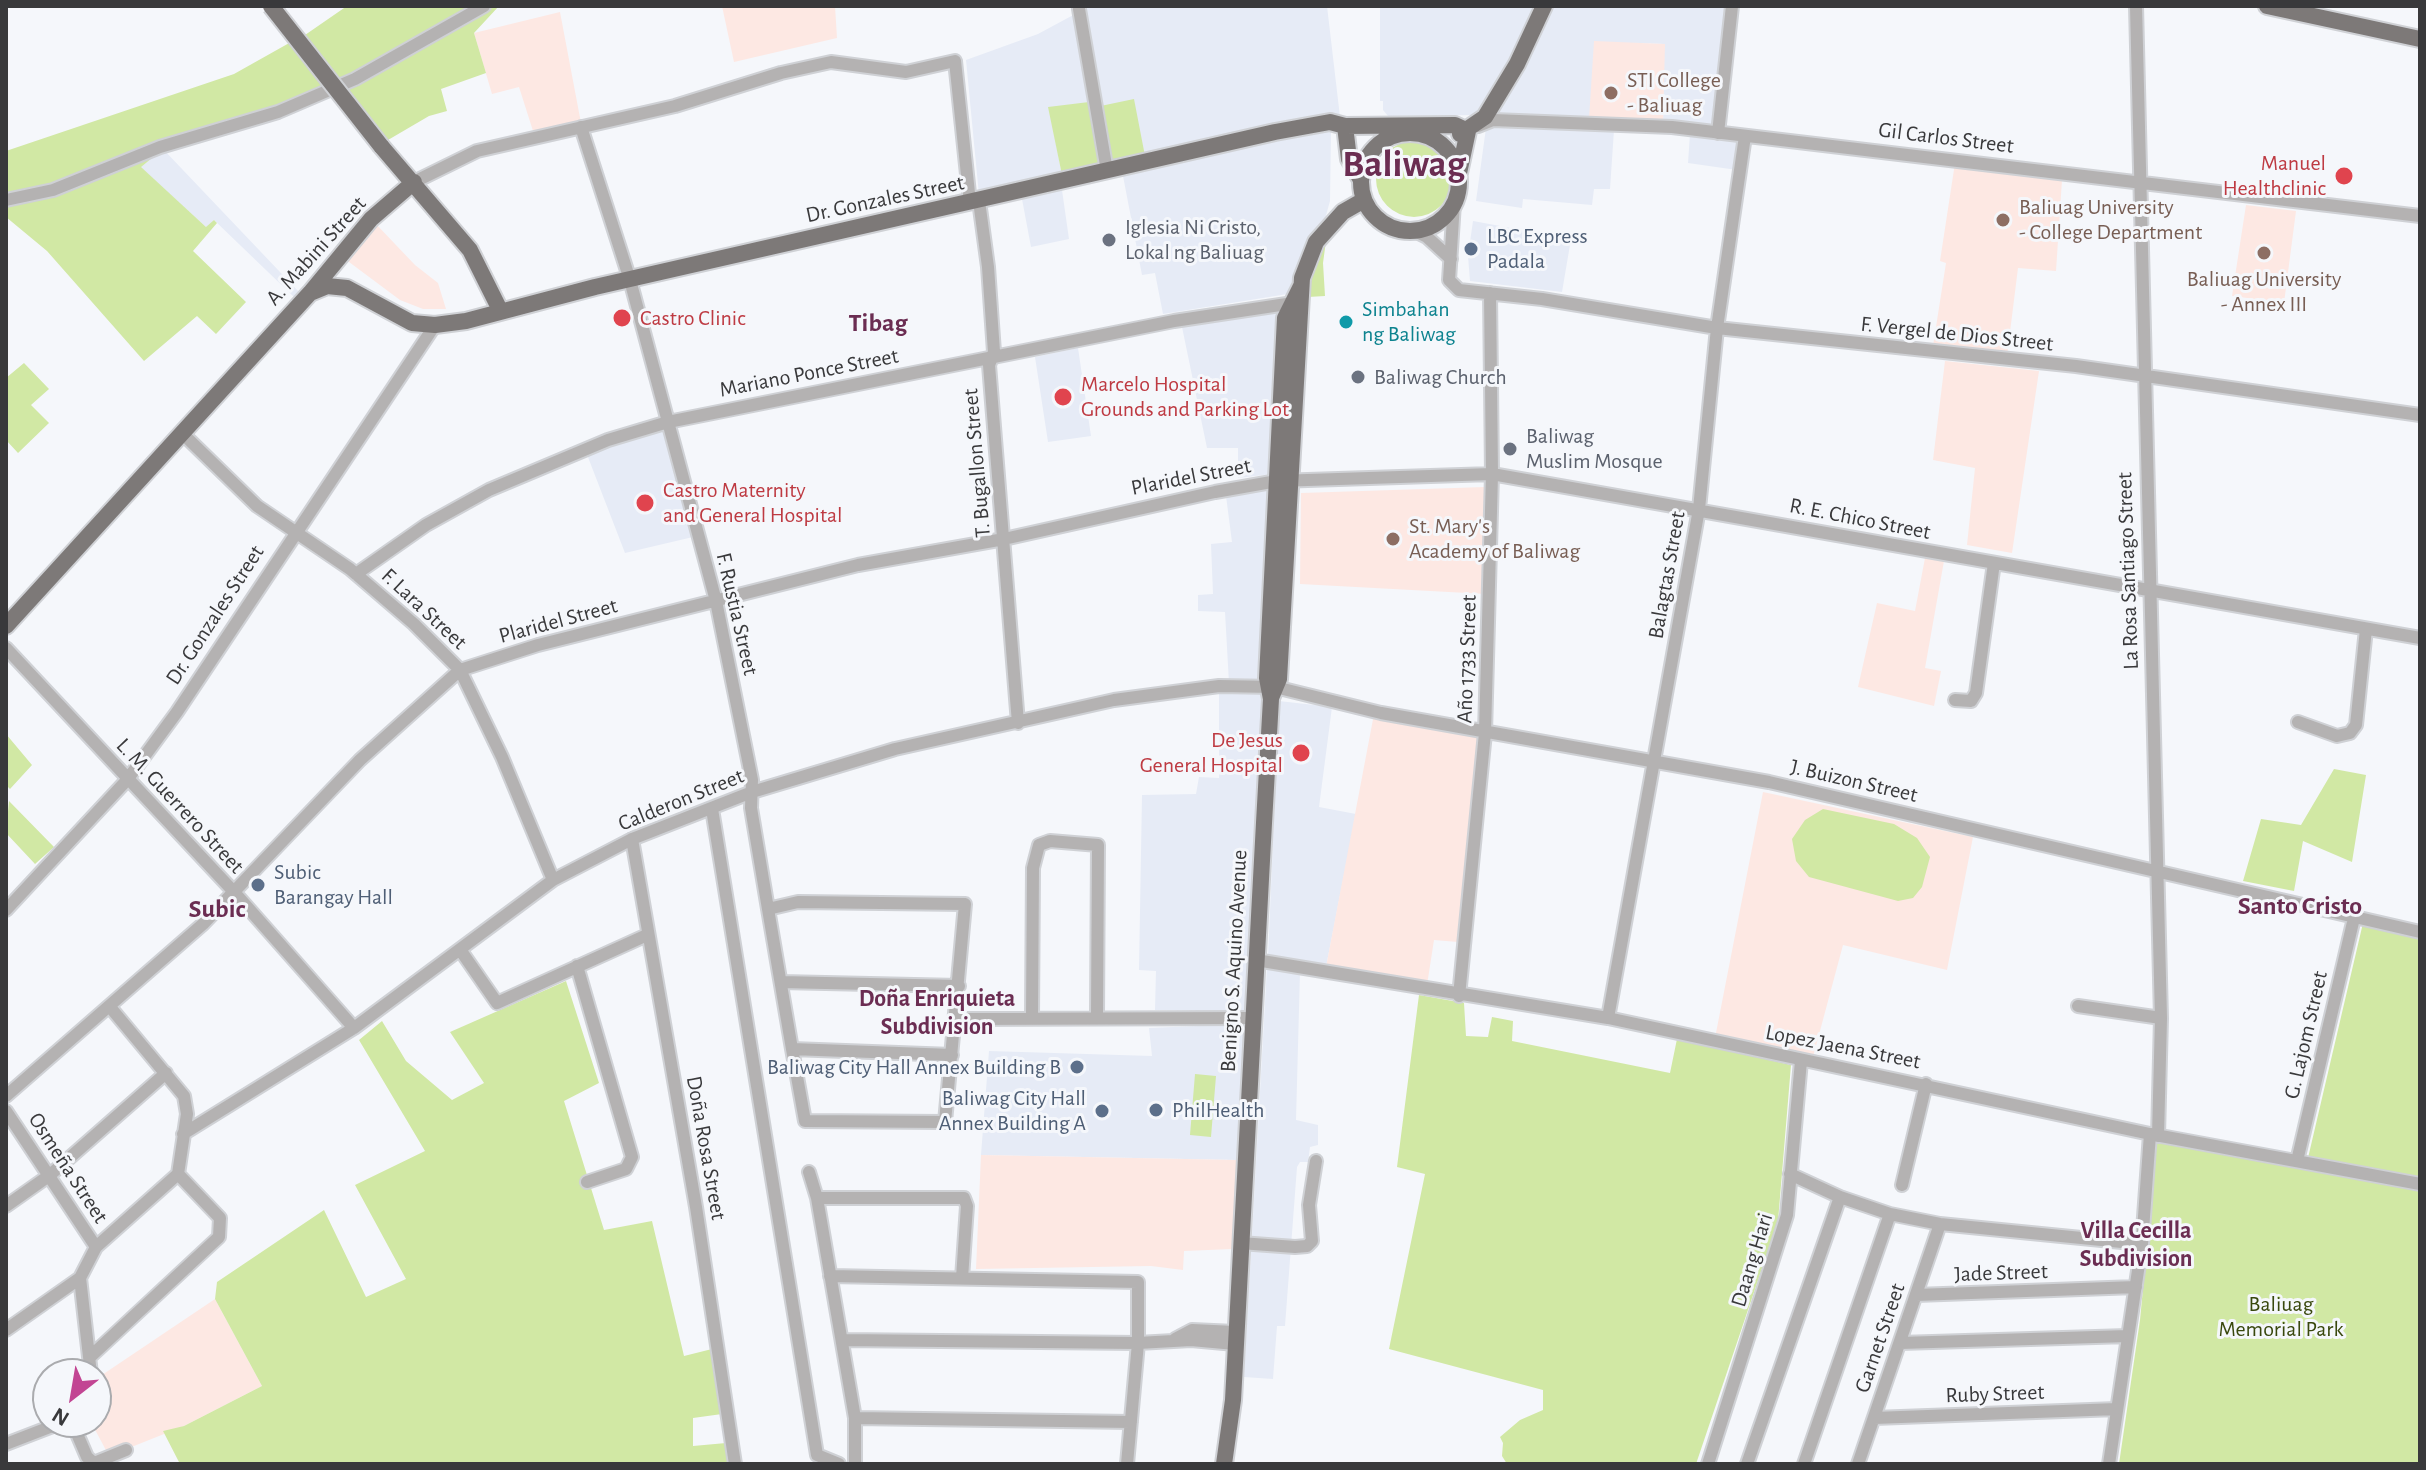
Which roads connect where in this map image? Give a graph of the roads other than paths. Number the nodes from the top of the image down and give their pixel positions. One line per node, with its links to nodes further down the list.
1 (271, 6): 20 (main road, bridge)
2 (484, 6): 21 (street)
3 (1544, 6): 12 (main road)
4 (1732, 6): 13 (street)
5 (2136, 6): 19 (street, La Rosa Santiago Street)
6 (2267, 6): 8 (main road)
7 (1079, 9): 16 (street)
8 (2420, 39)
9 (955, 61): 11 (street, A. Mabini Street); 23 (street, T. Bugallon Street)
10 (1345, 126): 12 (main road, Dr. Gonzales Street); 16 (main road, Dr. Gonzales Street); 18 (main road)
11 (581, 127): 20 (street, A. Mabini Street); 28 (street, F. Rustia Street)
12 (1468, 131): 13 (street, Gil Carlos Street); 14 (main road); 17 (main road)
13 (1718, 133): 15 (street, Gil Carlos Street)
14 (1427, 136): 17 (main road); 18 (main road)
15 (1745, 136): 19 (street, Gil Carlos Street); 34 (street, Balagtas Street)
16 (1107, 171): 23 (main road, Dr. Gonzales Street)
17 (1459, 173): 24 (main road)
18 (1361, 180): 22 (main road)
19 (2138, 180): 25 (street, Gil Carlos Street); 36 (street, La Rosa Santiago Street)
20 (414, 182): 29 (main road, A. Mabini Street); 32 (main road)
21 (6, 200)
22 (1364, 200): 26 (main road); 31 (main road, Benigno S. Aquino Avenue)
23 (975, 202): 28 (main road, Dr. Gonzales Street); 35 (street, T. Bugallon Street)
24 (1454, 203): 26 (main road); 27 (street)
25 (2420, 216)
26 (1413, 230): 27 (street)
27 (1451, 259): 30 (street)
28 (630, 280): 32 (main road, Dr. Gonzales Street); 38 (street, F. Rustia Street)
29 (310, 293): 33 (main road, Dr. Gonzales Street); 39 (main road, A. Mabini Street)
30 (1490, 293): 34 (street, F. Vergel de Dios Street); 40 (street, Año 1733 Street)
31 (1298, 297): 35 (street, Mariano Ponce Street); 41 (main road, Benigno S. Aquino Avenue)
32 (500, 310): 33 (main road, Dr. Gonzales Street)
33 (435, 325): 43 (street, Dr. Gonzales Street)
34 (1717, 328): 36 (street, F. Vergel de Dios Street); 42 (street, Balagtas Street)
35 (991, 359): 38 (street, Mariano Ponce Street); 44 (street, T. Bugallon Street)
36 (2142, 375): 37 (street, F. Vergel de Dios Street); 47 (street, La Rosa Santiago Street)
37 (2420, 415)
38 (668, 422): 46 (street, Mariano Ponce Street); 48 (street, F. Rustia Street)
39 (182, 433): 43 (street, F. Lara Street); 49 (main road, A. Mabini Street)
40 (1492, 474): 41 (street, R. E. Chico Street); 42 (street, R. E. Chico Street); 58 (street, Año 1733 Street)
41 (1283, 481): 44 (street, Plaridel Street); 54 (main road, Benigno S. Aquino Avenue)
42 (1699, 509): 45 (street, R. E. Chico Street); 59 (street, Balagtas Street)
43 (296, 531): 46 (street, F. Lara Street); 60 (street, Dr. Gonzales Street)
44 (1004, 539): 48 (street, Plaridel Street); 57 (street, T. Bugallon Street)
45 (1994, 563): 47 (street, R. E. Chico Street); 55 (street)
46 (356, 574): 53 (street, F. Lara Street)
47 (2148, 590): 50 (street, R. E. Chico Street); 64 (street, La Rosa Santiago Street)
48 (716, 601): 53 (street, Plaridel Street); 61 (street, F. Rustia Street)
49 (6, 626)
50 (2366, 629): 51 (street, R. E. Chico Street); 56 (street)
51 (2420, 638)
52 (6, 648): 60 (street, L. M. Guerrero Street)
53 (460, 670): 65 (street, F. Lara Street); 66 (street, Plaridel Street)
54 (1271, 691): 57 (street, Calderon Street); 58 (street, J. Buizon Street); 73 (main road, Benigno S. Aquino Avenue)
55 (1955, 700)
56 (2298, 722)
57 (1018, 723): 61 (street, Calderon Street)
58 (1485, 733): 59 (street, J. Buizon Street); 77 (street, Año 1733 Street)
59 (1655, 764): 64 (street, J. Buizon Street); 83 (street, Balagtas Street)
60 (127, 780): 66 (street, L. M. Guerrero Street); 68 (street, Dr. Gonzales Street)
61 (752, 792): 62 (street, Calderon Street); 67 (street, F. Rustia Street)
62 (712, 809): 63 (street, Calderon Street); 134 (street)
63 (632, 839): 65 (street, Calderon Street); 71 (street, Doña Rosa Street)
64 (2157, 873): 69 (street, J. Buizon Street); 84 (street, La Rosa Santiago Street)
65 (553, 880): 72 (street, Calderon Street)
66 (234, 892): 79 (street, Plaridel Street); 86 (street, L. M. Guerrero Street)
67 (768, 909): 75 (street, F. Rustia Street); 76 (street)
68 (6, 910)
69 (2354, 918): 70 (street, J. Buizon Street); 97 (street, G. Lajom Street)
70 (2420, 932)
71 (647, 935): 74 (street); 133 (street, Doña Rosa Street)
72 (461, 951): 74 (street); 86 (street, Calderon Street)
73 (1256, 960): 77 (street, Lopez Jaena Street); 82 (main road, Benigno S. Aquino Avenue)
74 (577, 966): 102 (street)
75 (781, 982): 76 (street); 87 (street, F. Rustia Street)
76 (959, 986): 85 (street)
77 (1459, 996): 83 (street, Lopez Jaena Street)
78 (2078, 1006): 84 (street)
79 (110, 1007): 90 (street); 92 (street, Plaridel Street)
80 (1097, 1016): 81 (street); 81 (street); 82 (street)
81 (1032, 1017): 85 (street)
82 (1253, 1018): 110 (main road, Benigno S. Aquino Avenue)
83 (1608, 1018): 89 (street, Lopez Jaena Street)
84 (2161, 1018): 95 (street, La Rosa Santiago Street)
85 (955, 1019): 88 (street)
86 (354, 1028): 94 (street, Calderon Street)
87 (792, 1049): 88 (street); 88 (street, F. Rustia Street)
88 (952, 1055)
89 (1801, 1061): 91 (street, Lopez Jaena Street); 100 (street, Daang Hari)
90 (166, 1073): 94 (street); 101 (street)
91 (1926, 1084): 95 (street, Lopez Jaena Street); 104 (street)
92 (6, 1096)
93 (6, 1111): 101 (street, Osmeña Street)
94 (183, 1134): 99 (street)
95 (2154, 1135): 97 (street, Lopez Jaena Street); 111 (street, La Rosa Santiago Street)
96 (1316, 1161): 110 (street)
97 (2297, 1161): 103 (street, Lopez Jaena Street)
98 (809, 1172): 106 (street)
99 (178, 1174): 112 (street); 124 (street)
100 (1790, 1174): 105 (street); 138 (street, Daang Hari)
101 (50, 1175): 107 (street); 112 (street, Osmeña Street)
102 (587, 1182)
103 (2420, 1184)
104 (1902, 1185)
105 (1840, 1197): 108 (street); 139 (street)
106 (817, 1198): 113 (street); 115 (street)
107 (6, 1206)
108 (1890, 1214): 109 (street); 140 (street)
109 (1940, 1224): 111 (street); 117 (street, Garnet Street)
110 (1240, 1243): 120 (main road, Benigno S. Aquino Avenue)
111 (2142, 1244): 116 (street, La Rosa Santiago Street)
112 (96, 1247): 114 (street)
113 (830, 1276): 115 (street); 121 (street)
114 (80, 1278): 118 (street); 124 (street)
115 (962, 1278): 122 (street)
116 (2136, 1287): 117 (street, Jade Street); 119 (street, La Rosa Santiago Street)
117 (1916, 1295): 123 (street, Garnet Street)
118 (6, 1330)
119 (2128, 1336): 123 (street); 125 (street, La Rosa Santiago Street)
120 (1235, 1338): 122 (street); 137 (main road, Benigno S. Aquino Avenue)
121 (842, 1340): 122 (street); 126 (street)
122 (1138, 1343): 128 (street)
123 (1900, 1343): 127 (street, Garnet Street)
124 (90, 1357)
125 (2117, 1409): 127 (street, Ruby Street); 142 (street, La Rosa Santiago Street)
126 (855, 1418): 128 (street); 135 (street)
127 (1874, 1418): 141 (street, Garnet Street)
128 (1131, 1422): 136 (street)
129 (32, 1434): 131 (street)
130 (79, 1438): 132 (street)
131 (6, 1444)
132 (126, 1450)
133 (735, 1464)
134 (839, 1464)
135 (855, 1464)
136 (1127, 1464)
137 (1224, 1464)
138 (1708, 1464)
139 (1747, 1464)
140 (1804, 1464)
141 (1858, 1464)
142 (2109, 1464)

